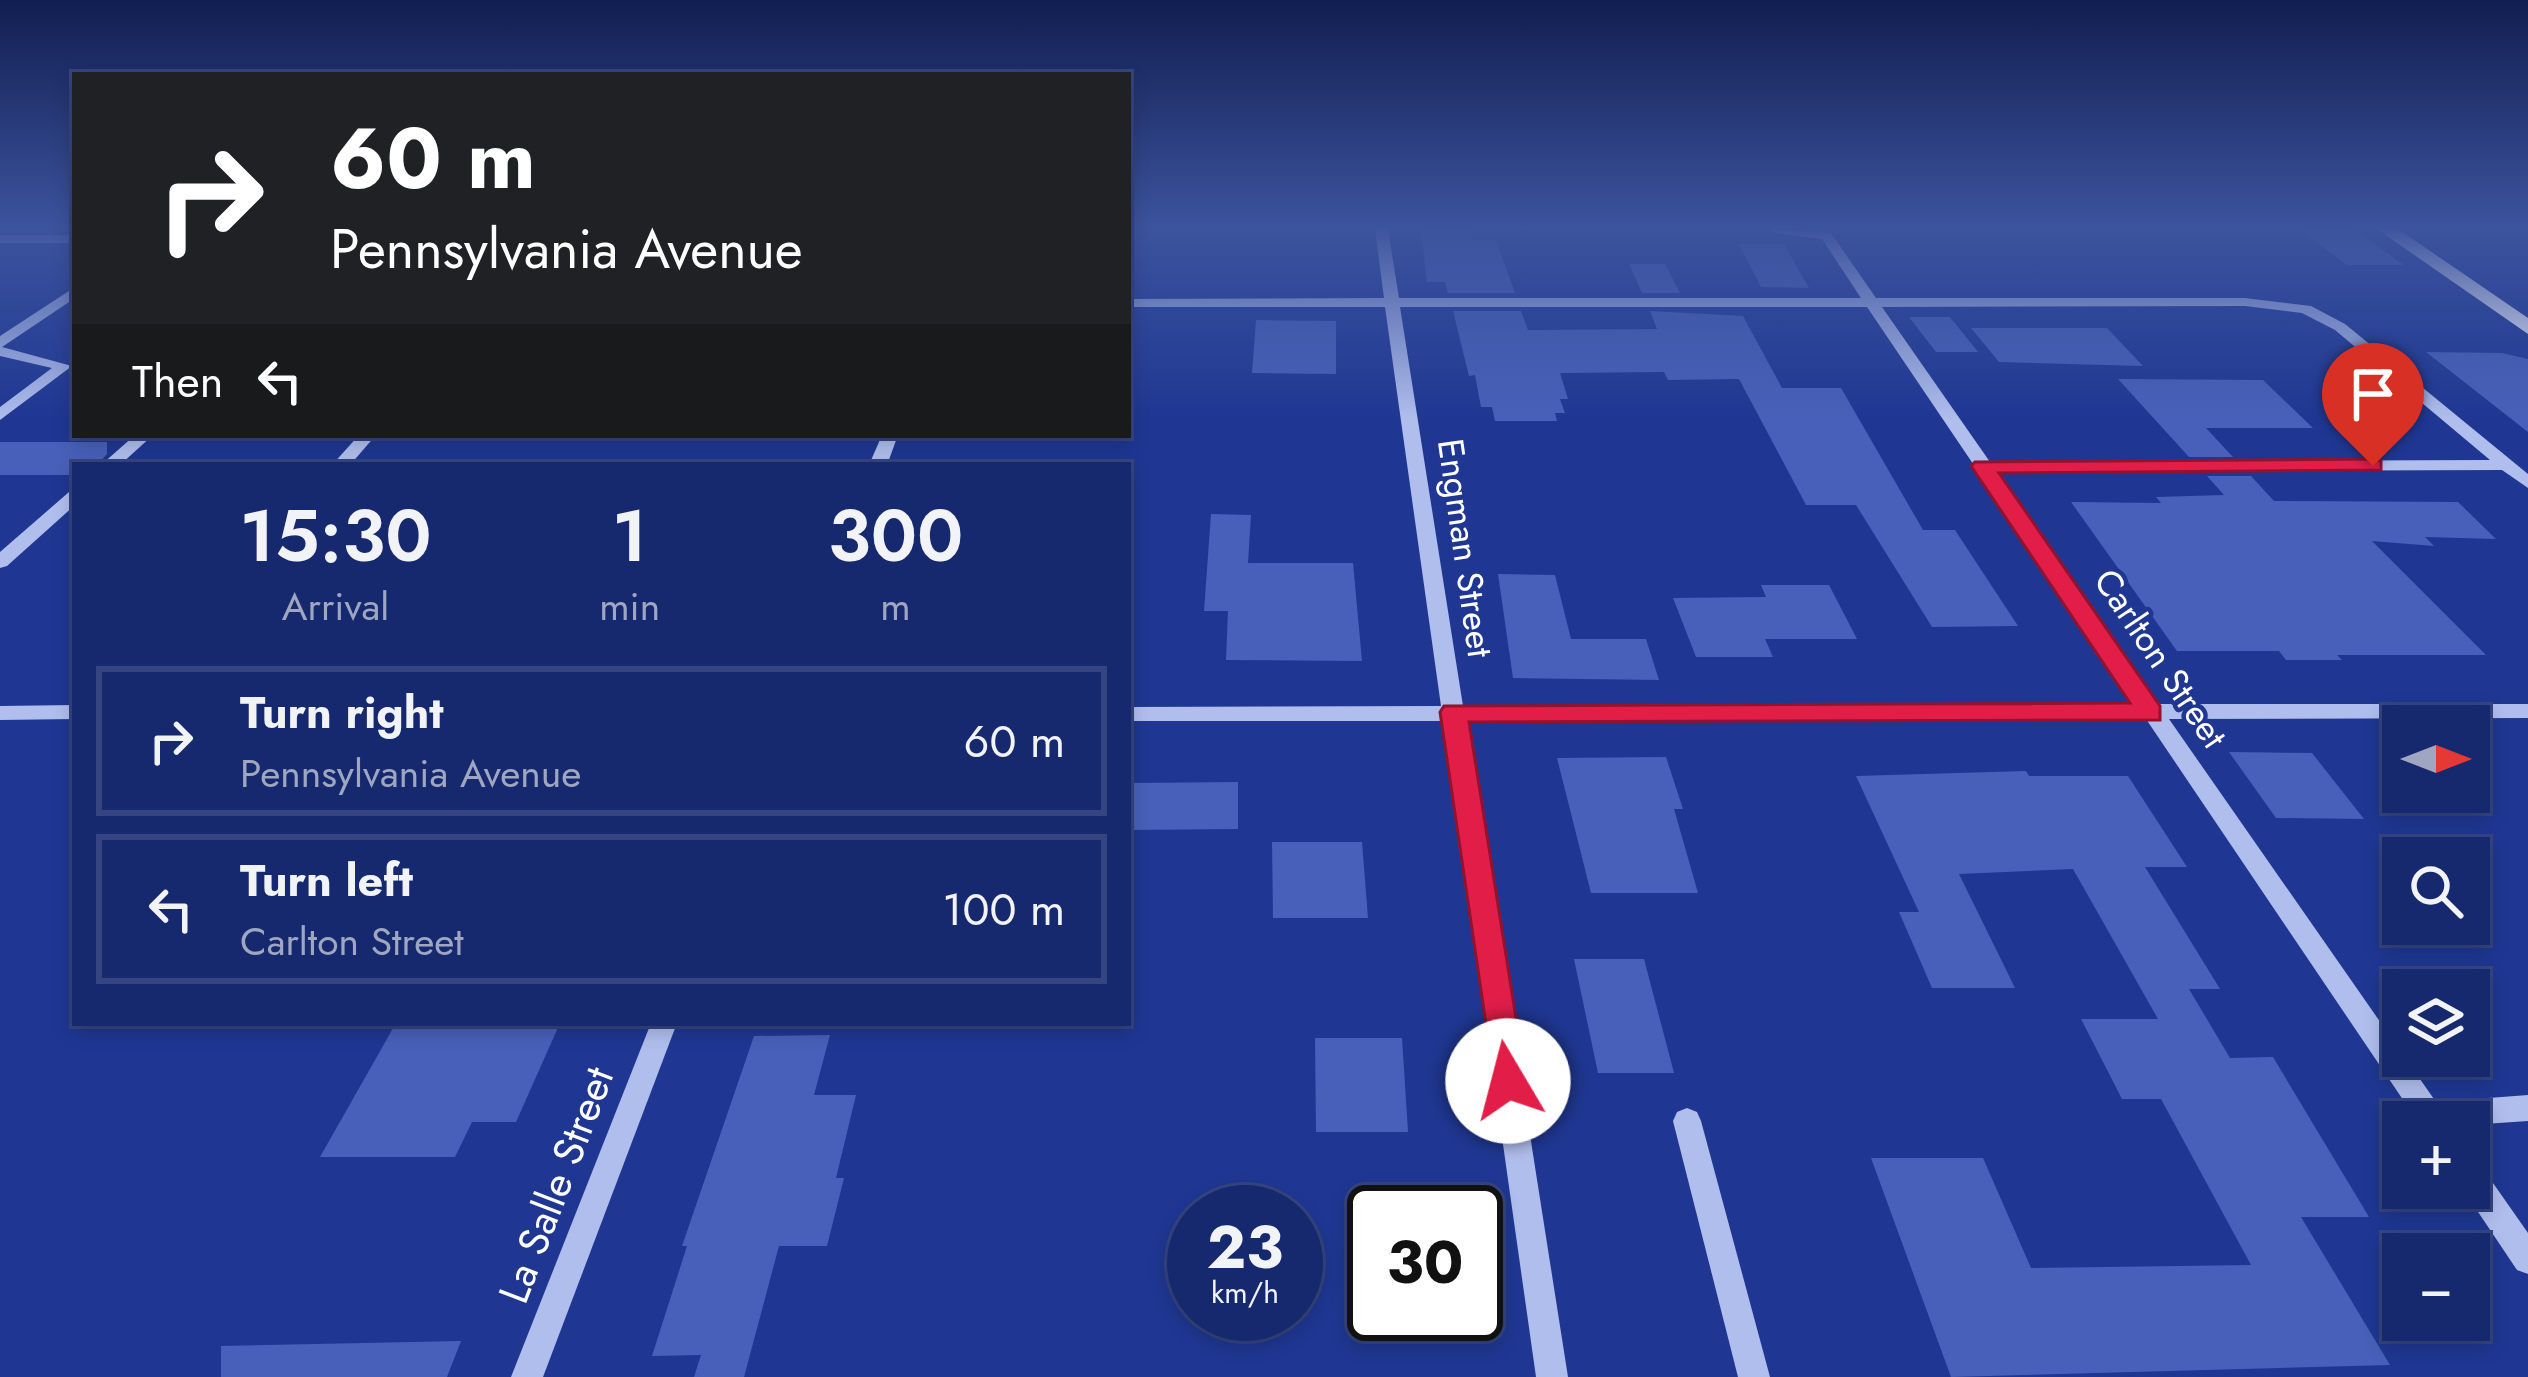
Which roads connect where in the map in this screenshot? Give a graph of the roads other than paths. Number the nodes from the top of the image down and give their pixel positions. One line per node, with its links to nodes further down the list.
1 (72, 293): 9 (street)
2 (1392, 293): 5 (street, Engman Street)
3 (1862, 293): 6 (street, Carlton Street)
4 (2478, 293): 8 (main road)
5 (1393, 302): 6 (street); 7 (street); 22 (street, Engman Street)
6 (1868, 302): 15 (street); 16 (street, Carlton Street)
7 (1131, 303)
8 (2528, 328)
9 (0, 347): 10 (street)
10 (0, 415)
11 (142, 438): 13 (street)
12 (365, 438): 14 (street)
13 (114, 462)
14 (344, 462)
15 (2507, 465): 16 (street); 17 (street)
16 (1983, 466): 24 (street, Carlton Street)
17 (2528, 483)
18 (72, 499): 19 (street)
19 (0, 562)
20 (2528, 711): 24 (street)
21 (72, 712): 23 (street)
22 (1454, 712): 24 (street); 25 (street); 34 (street, Engman Street)
23 (0, 713)
24 (2150, 713): 27 (street, Carlton Street)
25 (1131, 714)
26 (663, 1026): 33 (street, La Salle Street)
27 (2419, 1101)
28 (2528, 1108): 29 (street)
29 (2490, 1112)
30 (1687, 1121): 35 (street)
31 (2490, 1204): 32 (street)
32 (2528, 1259)
33 (527, 1377)
34 (1552, 1377)
35 (1754, 1377)

